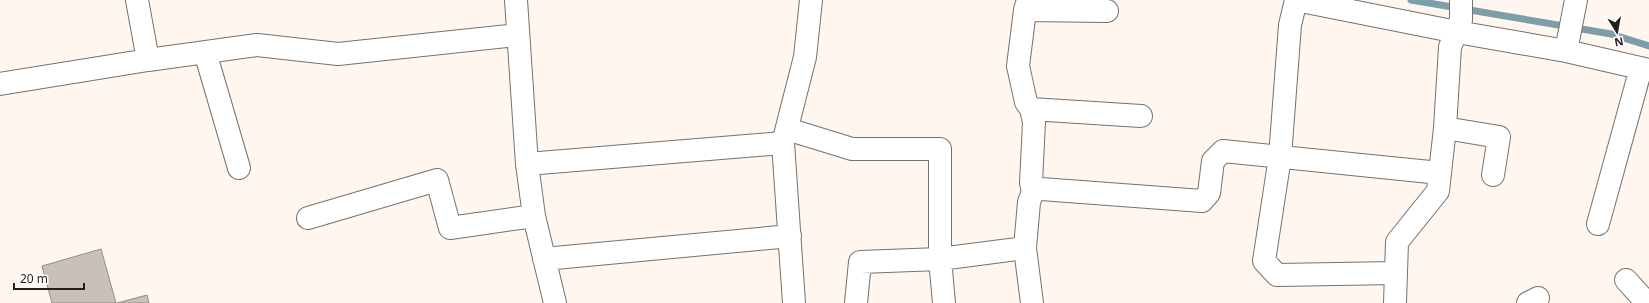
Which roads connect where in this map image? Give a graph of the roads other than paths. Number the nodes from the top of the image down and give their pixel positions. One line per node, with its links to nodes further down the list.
1 (137, 0): 12 (street)
2 (516, 0): 9 (street)
3 (811, 0): 18 (street)
4 (1296, 0): 8 (street); 19 (street)
5 (1027, 5): 7 (street); 15 (street)
6 (1575, 6): 10 (street)
7 (1107, 11)
8 (1460, 17): 10 (street); 17 (street)
9 (517, 35): 11 (street); 20 (street)
10 (1567, 47): 13 (street)
11 (205, 52): 12 (street); 21 (street)
12 (148, 60): 14 (street)
13 (1645, 69): 27 (street)
14 (0, 84)
15 (1031, 109): 16 (street); 24 (street)
16 (1141, 116)
17 (1445, 128): 22 (street); 23 (street)
18 (785, 136): 20 (street); 28 (street); 31 (street)
19 (1280, 157): 22 (street); 24 (street); 32 (street)
20 (527, 164): 25 (street)
21 (239, 168)
22 (1440, 173): 32 (street)
23 (1493, 175)
24 (1033, 192): 29 (street)
25 (534, 216): 26 (street); 30 (street)
26 (308, 218)
27 (1598, 224)
28 (790, 236): 30 (street); 35 (street)
29 (1025, 248): 31 (street); 38 (street)
30 (544, 259): 34 (street)
31 (940, 259): 36 (street); 37 (street)
32 (1396, 273): 39 (street)
33 (1626, 280): 40 (street)
34 (556, 303)
35 (794, 303)
36 (856, 303)
37 (944, 303)
38 (1032, 303)
39 (1395, 303)
40 (1647, 303)

